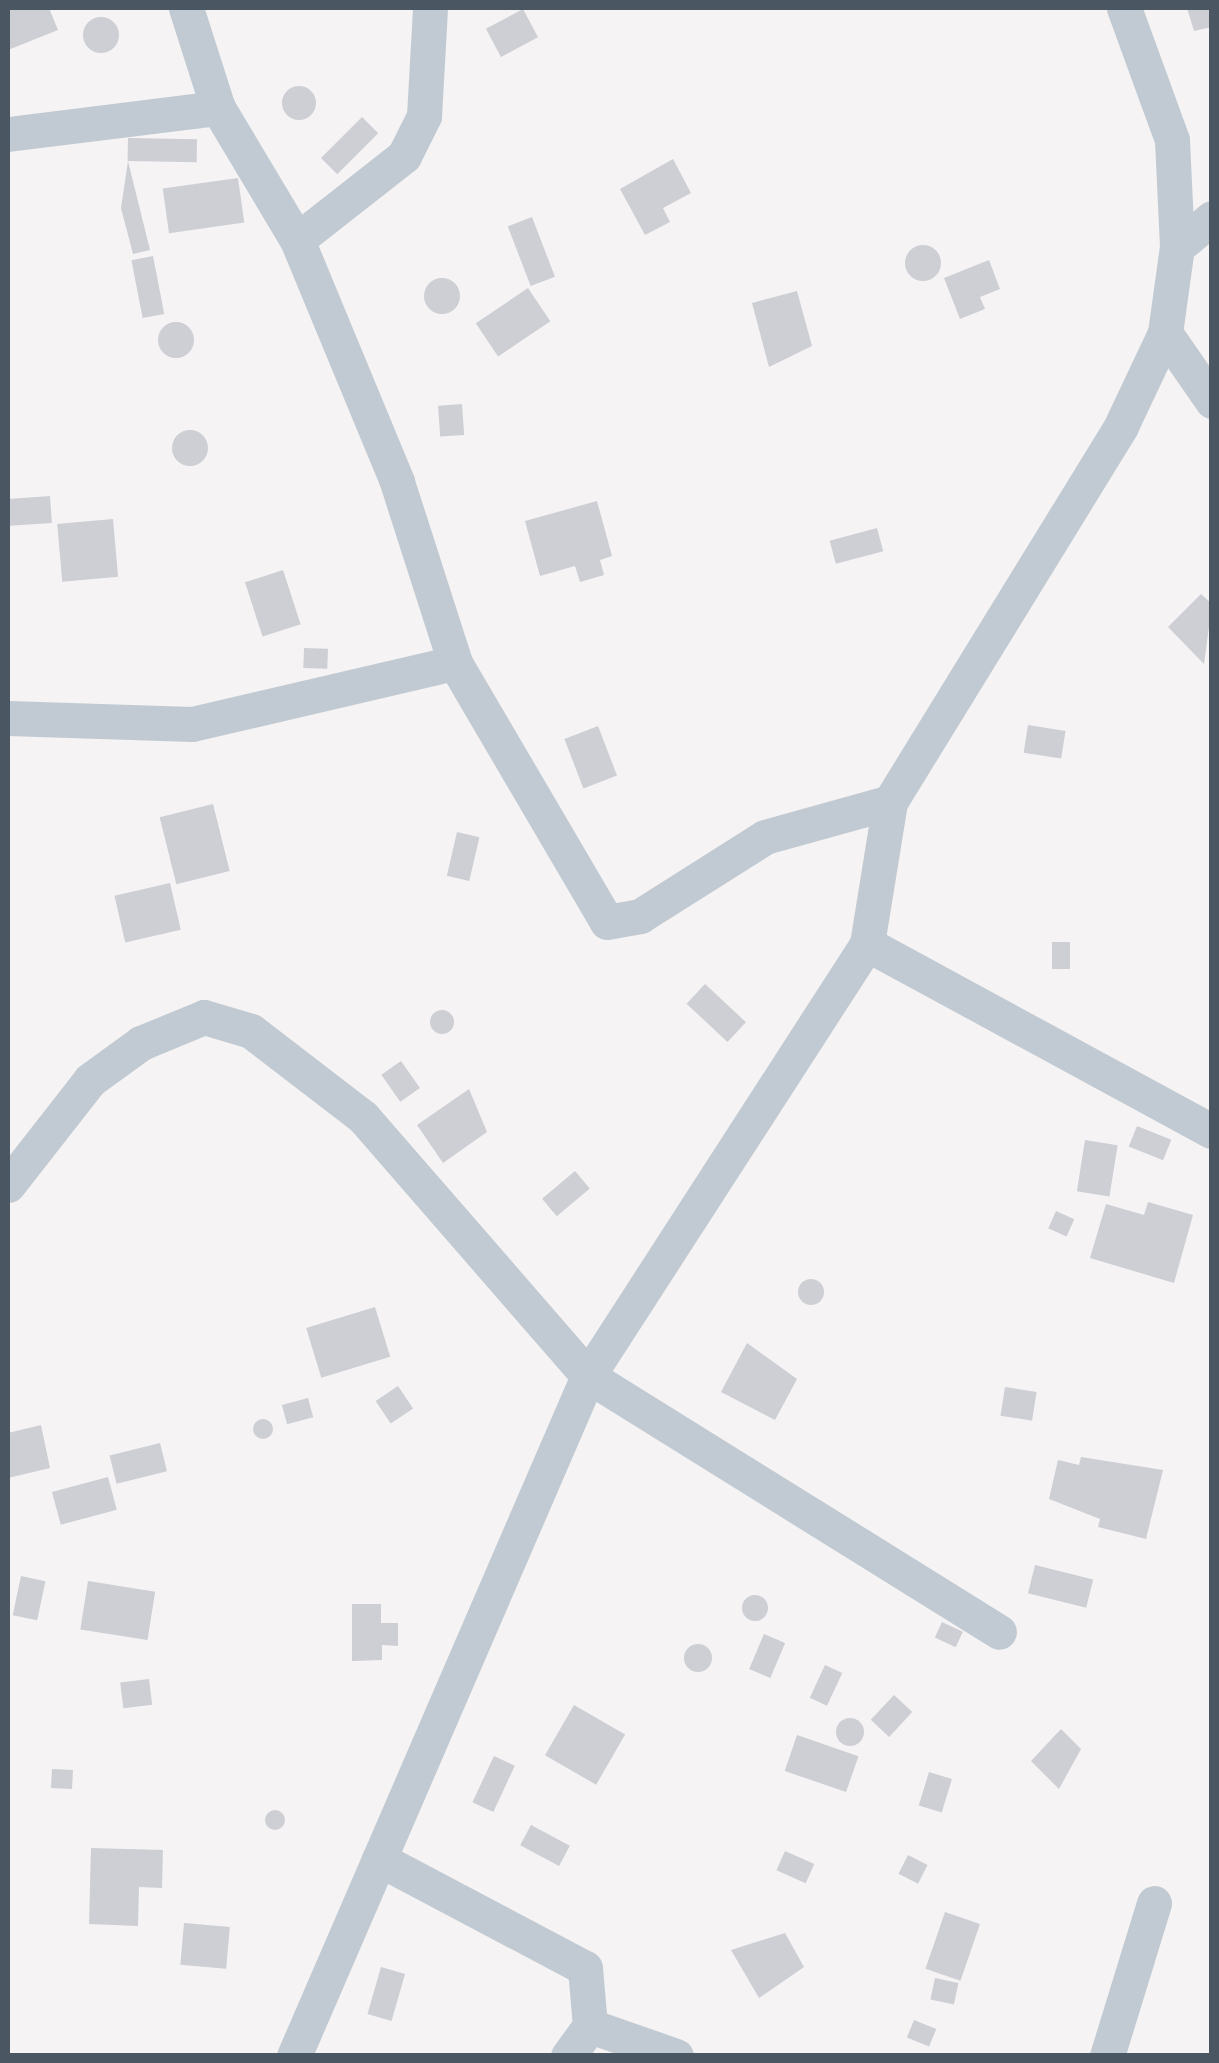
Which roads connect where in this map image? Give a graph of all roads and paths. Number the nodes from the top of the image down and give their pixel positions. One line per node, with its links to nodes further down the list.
1 (186, 8): 4 (street)
2 (430, 8): 7 (street)
3 (1124, 8): 8 (street)
4 (218, 108): 5 (street); 7 (street)
5 (8, 134)
6 (1212, 218): 8 (street)
7 (297, 240): 11 (street)
8 (1177, 247): 9 (street)
9 (1165, 334): 10 (street); 13 (street)
10 (1212, 401)
11 (455, 664): 12 (street); 13 (street)
12 (8, 718)
13 (890, 802): 14 (street)
14 (867, 944): 15 (street); 17 (street)
15 (1212, 1131)
16 (8, 1185): 17 (street)
17 (588, 1376): 18 (street); 19 (street)
18 (999, 1632)
19 (380, 1859): 21 (street); 22 (street)
20 (1154, 1903): 25 (street)
21 (590, 2026): 23 (street); 24 (street)
22 (294, 2056)
23 (568, 2056)
24 (676, 2056)
25 (1107, 2056)

